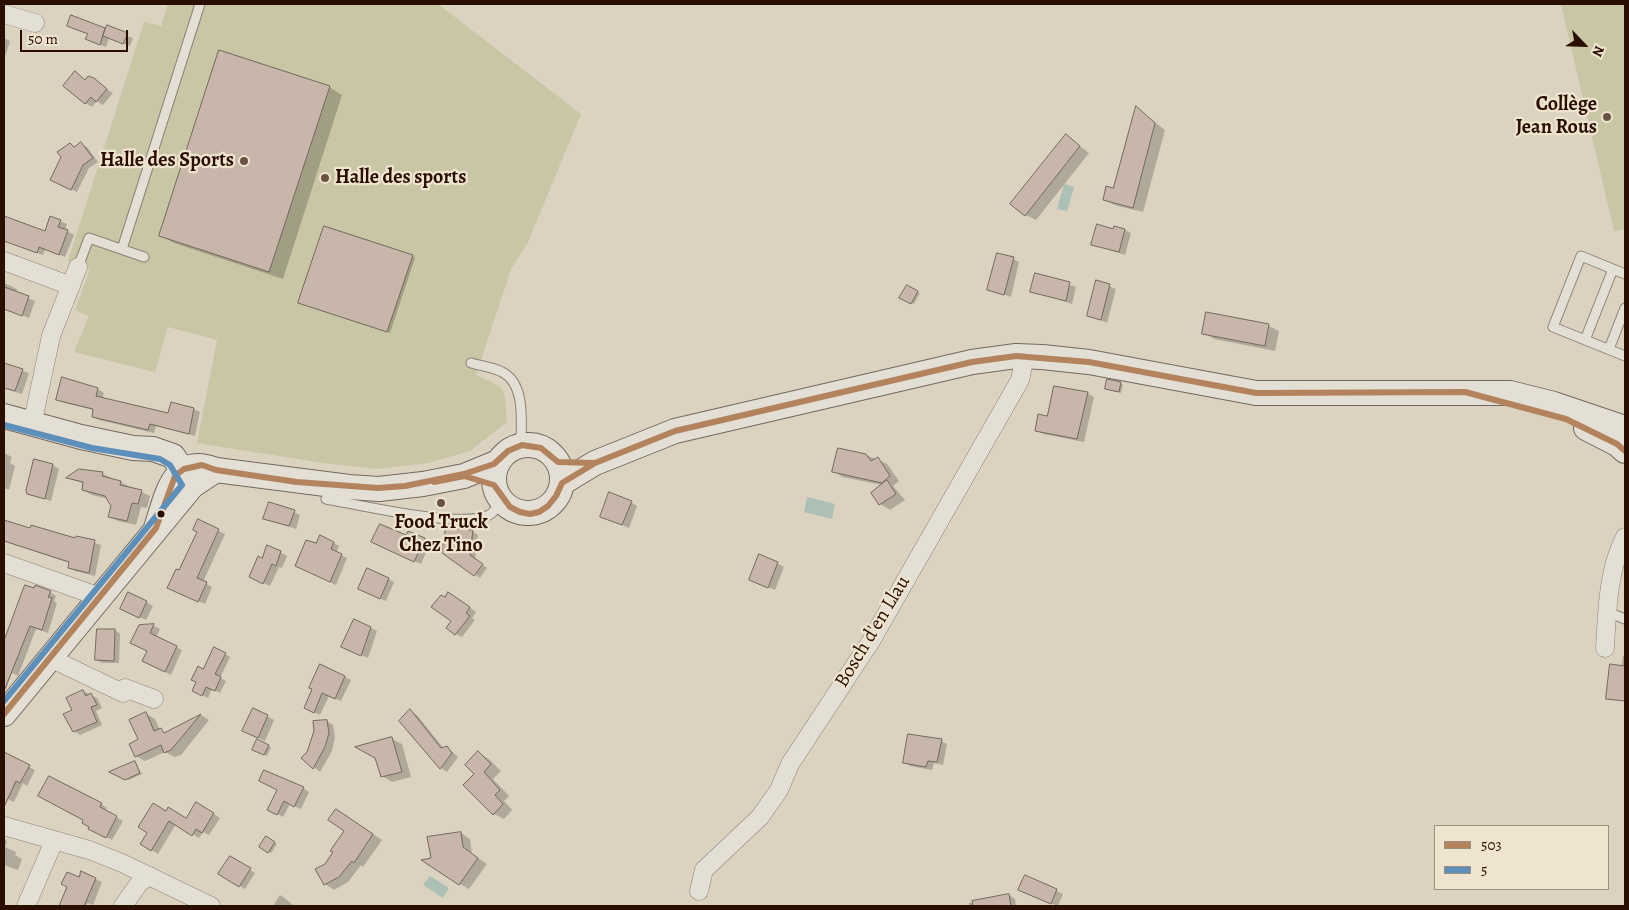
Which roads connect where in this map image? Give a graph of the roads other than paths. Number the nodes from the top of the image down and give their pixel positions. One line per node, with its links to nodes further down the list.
1 (200, 4): 4 (lane)
2 (4, 14): 3 (street)
3 (35, 23)
4 (122, 249): 5 (lane); 7 (lane)
5 (144, 257)
6 (4, 261): 10 (street)
7 (78, 267): 10 (street)
8 (1613, 269): 9 (lane); 12 (lane); 12 (lane)
9 (1625, 274)
10 (71, 286): 19 (street)
11 (1625, 308): 13 (lane)
12 (1585, 340): 13 (lane)
13 (1609, 349): 15 (lane)
14 (1025, 356): 17 (main road); 25 (main road); 42 (street, Bosch d'en Llau)
15 (1625, 356)
16 (471, 363): 21 (lane)
17 (1465, 392): 20 (main road); 23 (main road)
18 (4, 416): 19 (main road)
19 (32, 425): 22 (main road)
20 (1625, 428)
21 (522, 445): 24 (main road); 25 (main road)
22 (134, 448): 27 (main road); 27 (main road)
23 (1625, 451)
24 (498, 462): 26 (main road); 28 (main road)
25 (560, 472): 28 (main road)
26 (464, 476): 27 (main road); 28 (main road)
27 (180, 481): 32 (main road)
28 (497, 493): 29 (lane)
29 (326, 499)
30 (1625, 537): 33 (street)
31 (4, 563): 32 (street)
32 (100, 597): 36 (main road)
33 (1607, 612): 34 (lane); 35 (street)
34 (1625, 619)
35 (1605, 648)
36 (50, 658): 37 (street); 38 (main road)
37 (154, 699)
38 (4, 714)
39 (4, 826): 40 (street)
40 (54, 841): 41 (street); 43 (street)
41 (150, 876): 44 (street); 45 (street)
42 (699, 891)
43 (26, 906)
44 (123, 906)
45 (212, 906)

